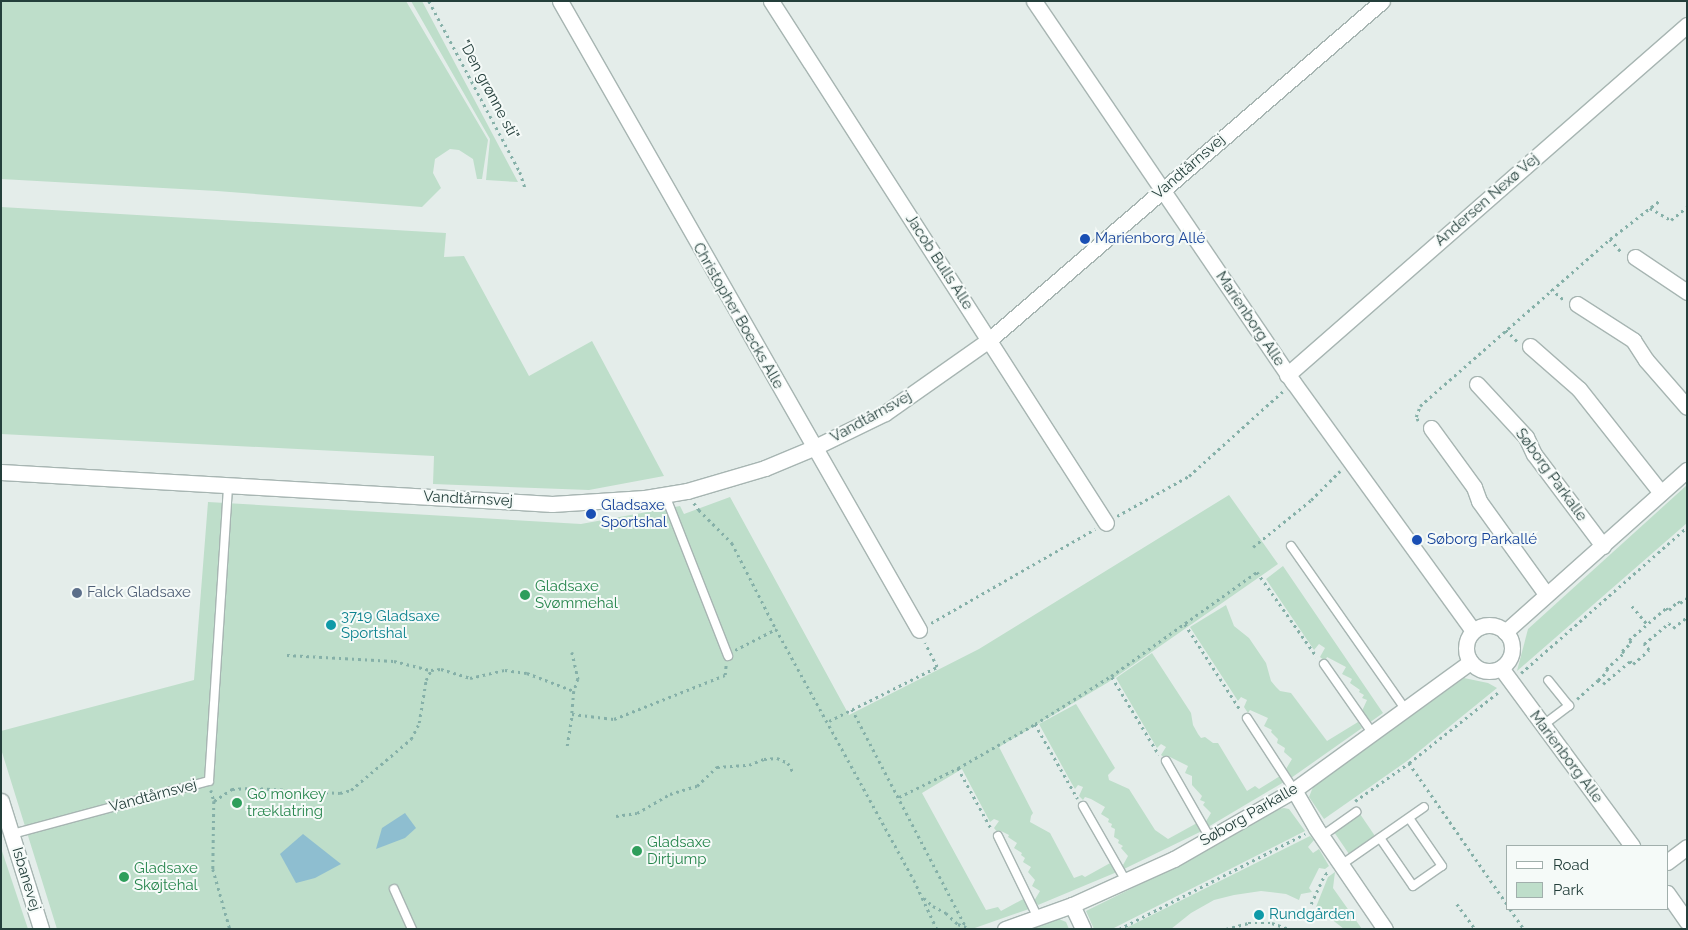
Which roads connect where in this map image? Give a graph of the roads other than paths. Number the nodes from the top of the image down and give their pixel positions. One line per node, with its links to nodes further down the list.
1 (560, 1): 16 (street, Christopher Boecks Alle)
2 (771, 1): 10 (street, Jacob Bulls Alle)
3 (1382, 1): 6 (street, Vandtårnsvej)
4 (1035, 2): 6 (street, Marienborg Alle)
5 (1687, 25): 12 (street, Andersen Nexø Vej)
6 (1163, 189): 10 (street, Vandtårnsvej); 12 (street, Marienborg Alle)
7 (1635, 258): 8 (street)
8 (1687, 292)
9 (1577, 304): 14 (street)
10 (989, 340): 16 (street, Vandtårnsvej); 22 (street, Jacob Bulls Alle)
11 (1530, 346): 20 (street)
12 (1287, 375): 27 (street, Marienborg Alle)
13 (1477, 384): 24 (street, Søborg Parkalle)
14 (1687, 407)
15 (1432, 428): 25 (street)
16 (813, 448): 21 (street, Vandtårnsvej); 26 (street, Christopher Boecks Alle)
17 (1687, 470): 20 (street)
18 (1, 472): 19 (street, Vandtårnsvej)
19 (228, 484): 21 (street, Vandtårnsvej); 46 (lane, Vandtårnsvej)
20 (1660, 493): 24 (street)
21 (665, 495): 29 (lane)
22 (1106, 523)
23 (1290, 546): 34 (lane)
24 (1603, 546): 25 (street)
25 (1546, 594): 28 (street)
26 (919, 630)
27 (1473, 631): 28 (street); 30 (street)
28 (1505, 632): 32 (street)
29 (728, 656)
30 (1470, 662): 32 (street); 34 (street, Søborg Parkalle)
31 (1324, 664): 37 (lane)
32 (1501, 668): 36 (street, Marienborg Alle)
33 (1548, 680): 36 (lane)
34 (1406, 710): 37 (street, Søborg Parkalle)
35 (1247, 718): 39 (lane)
36 (1542, 726): 50 (street, Marienborg Alle)
37 (1373, 734): 39 (street, Søborg Parkalle)
38 (1166, 761): 48 (lane)
39 (1294, 790): 45 (street); 48 (street, Søborg Parkalle)
40 (1, 801): 46 (street, Isbanevej)
41 (1083, 806): 54 (lane)
42 (1424, 807): 44 (lane)
43 (1356, 812): 45 (lane)
44 (1409, 818): 49 (lane); 49 (lane)
45 (1319, 832): 53 (street)
46 (12, 834): 60 (street, Isbanevej)
47 (998, 836): 58 (lane)
48 (1210, 838): 54 (street, Søborg Parkalle)
49 (1380, 838): 53 (lane)
50 (1631, 845)
51 (1687, 847): 52 (street)
52 (1668, 861)
53 (1341, 864): 64 (street)
54 (1126, 881): 57 (street, Søborg Parkalle)
55 (394, 889): 61 (lane)
56 (1668, 894): 59 (street)
57 (1072, 905): 58 (street, Søborg Parkalle); 63 (street)
58 (1038, 918): 62 (street, Søborg Parkalle)
59 (1687, 922)
60 (42, 929)
61 (412, 929)
62 (1005, 929)
63 (1083, 929)
64 (1385, 929)

